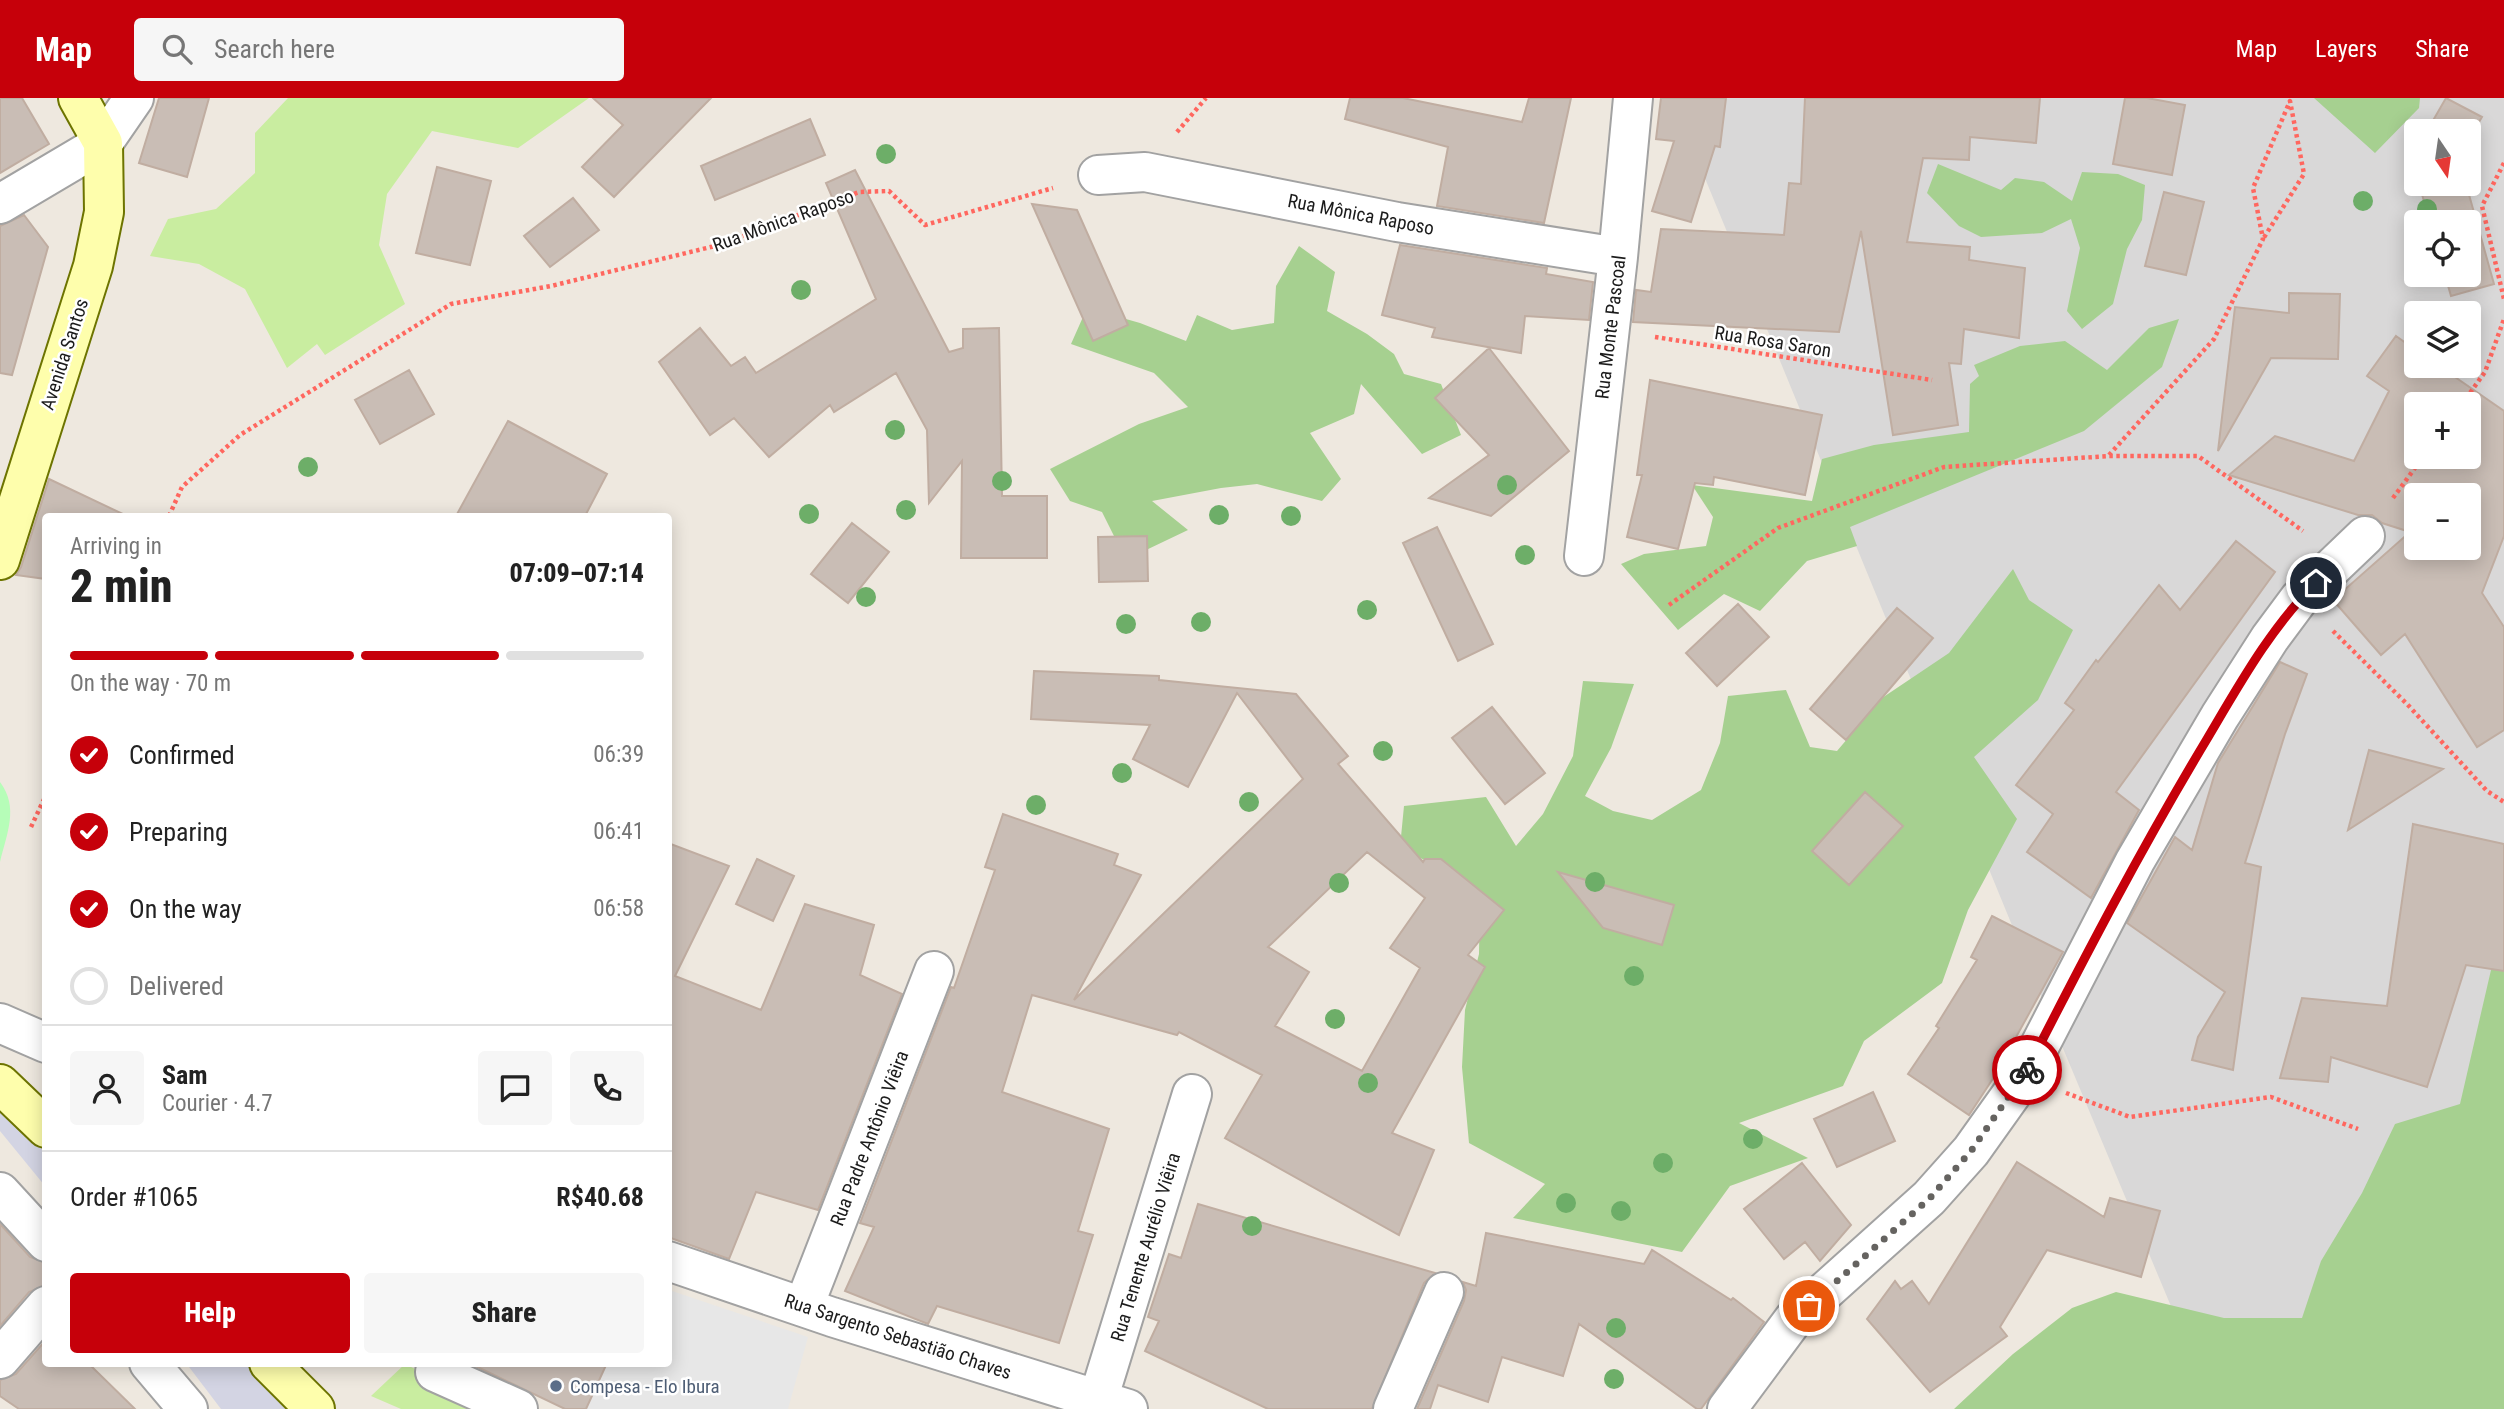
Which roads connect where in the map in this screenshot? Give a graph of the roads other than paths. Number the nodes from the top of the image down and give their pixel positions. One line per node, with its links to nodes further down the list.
1 (78, 98): 4 (main road)
2 (134, 98): 4 (street)
3 (1633, 98): 7 (street, Rua Monte Pascoal)
4 (103, 143): 6 (street); 10 (main road, Avenida Santos)
5 (1098, 175): 7 (street, Rua Mônica Raposo)
6 (0, 204)
7 (1618, 257): 9 (street, Rua Monte Pascoal)
8 (2365, 536): 32 (street)
9 (1584, 556)
10 (0, 560)
11 (934, 971): 21 (street, Rua Padre Antônio Viêira)
12 (0, 1023): 13 (street)
13 (42, 1041)
14 (0, 1084): 16 (main road)
15 (1192, 1094): 27 (street, Rua Tenente Aurélio Viêira)
16 (42, 1124)
17 (0, 1192): 18 (street)
18 (42, 1238)
19 (672, 1262): 21 (street, Rua Sargento Sebastião Chaves)
20 (1444, 1292): 31 (street)
21 (804, 1306): 27 (street, Rua Sargento Sebastião Chaves)
22 (42, 1311): 23 (street)
23 (0, 1359)
24 (152, 1367): 28 (street)
25 (273, 1367): 29 (main road)
26 (437, 1367): 30 (street)
27 (1113, 1404)
28 (188, 1409)
29 (315, 1409)
30 (519, 1409)
31 (1393, 1409)
32 (1727, 1409)

